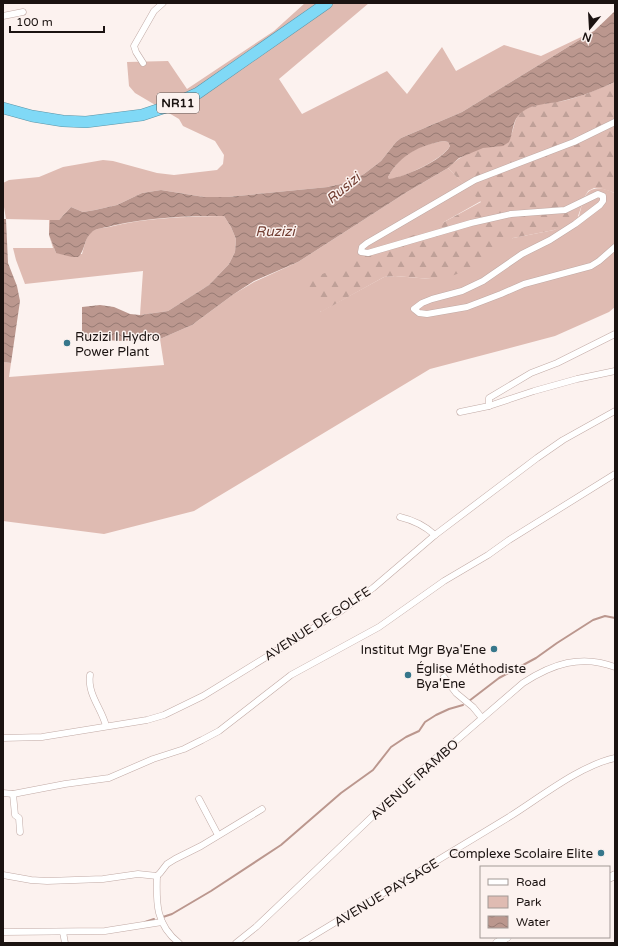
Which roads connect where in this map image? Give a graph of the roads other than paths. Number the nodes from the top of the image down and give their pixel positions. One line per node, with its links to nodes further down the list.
1 (163, 3): 5 (street)
2 (327, 3): 6 (highway, NR11)
3 (23, 12): 4 (street)
4 (3, 16)
5 (143, 63)
6 (3, 108)
7 (615, 122): 8 (street)
8 (615, 247)
9 (615, 336): 11 (street)
10 (615, 371): 11 (street)
11 (489, 406): 13 (street)
12 (615, 411): 16 (street, AVENUE DE GOLFE)
13 (460, 412)
14 (615, 474): 25 (street)
15 (400, 518): 16 (street)
16 (435, 535): 21 (street, AVENUE DE GOLFE)
17 (615, 667): 20 (street, AVENUE IRAMBO)
18 (90, 675): 21 (street)
19 (444, 676): 20 (street)
20 (482, 718): 38 (street, AVENUE IRAMBO)
21 (106, 726): 22 (street, AVENUE DE GOLFE)
22 (4, 736)
23 (615, 758): 39 (street, AVENUE PAYSAGE)
24 (3, 793): 25 (street)
25 (13, 794): 28 (street)
26 (199, 799): 29 (street)
27 (262, 809): 29 (street)
28 (20, 832)
29 (218, 834): 31 (street)
30 (3, 875): 31 (street)
31 (156, 876): 32 (street)
32 (162, 922): 34 (street); 37 (street)
33 (3, 932): 34 (street)
34 (63, 932): 36 (street)
35 (506, 938): 40 (street)
36 (65, 943)
37 (179, 943)
38 (236, 943)
39 (301, 943)
40 (497, 943)

